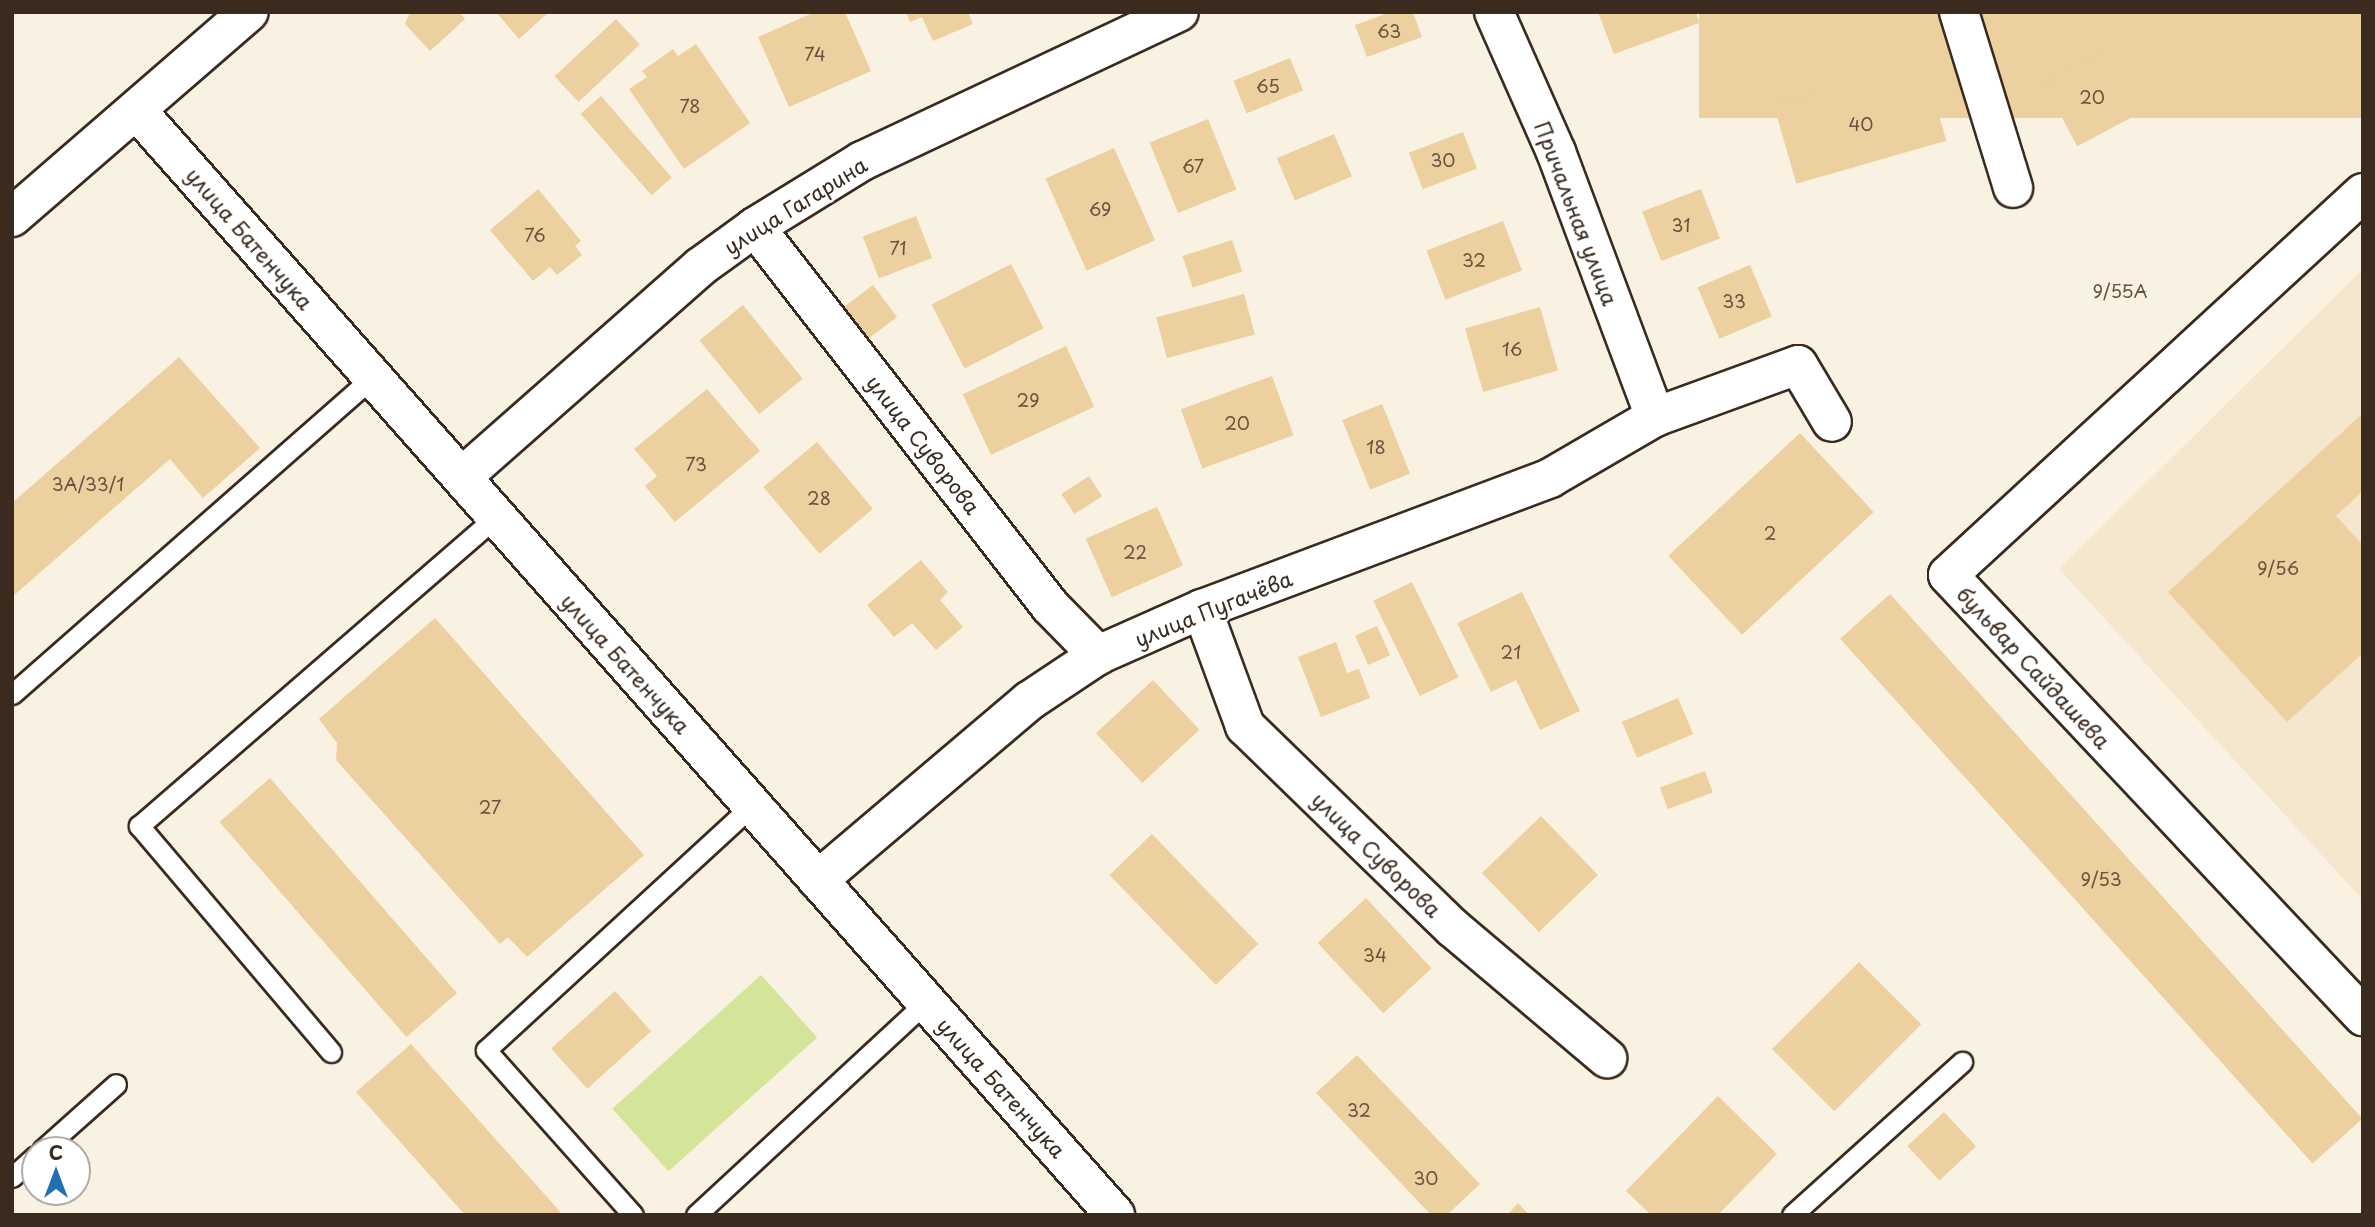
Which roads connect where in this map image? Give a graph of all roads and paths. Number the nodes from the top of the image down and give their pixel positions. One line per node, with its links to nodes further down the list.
1 (250, 12): 5 (street)
2 (1179, 12): 9 (street, улица Гагарина)
3 (1494, 12): 11 (street, Причальная улица)
4 (1959, 12): 6 (street)
5 (137, 111): 8 (street); 10 (street, улица Батенчука)
6 (2013, 188)
7 (2363, 193): 21 (street, бульвар Сайдашева)
8 (12, 217)
9 (755, 227): 13 (street, улица Гагарина); 16 (street, улица Суворова)
10 (373, 377): 13 (street, улица Батенчука); 17 (lane)
11 (1655, 417): 12 (street, улица Пугачёва); 15 (street, улица Пугачёва)
12 (1832, 422)
13 (462, 477): 14 (street, улица Батенчука)
14 (496, 517): 18 (street, улица Батенчука); 22 (lane)
15 (1202, 609): 16 (street, улица Пугачёва); 23 (street, улица Суворова)
16 (1098, 655): 19 (street, улица Пугачёва)
17 (12, 694)
18 (752, 805): 19 (street, улица Батенчука); 27 (lane)
19 (818, 880): 20 (street, улица Батенчука)
20 (926, 1002): 28 (lane); 29 (street, улица Батенчука)
21 (2363, 1016)
22 (331, 1052)
23 (1607, 1058)
24 (1962, 1062): 30 (lane)
25 (116, 1084): 26 (lane)
26 (58, 1136)
27 (633, 1215)
28 (696, 1215)
29 (1115, 1215)
30 (1793, 1215)

